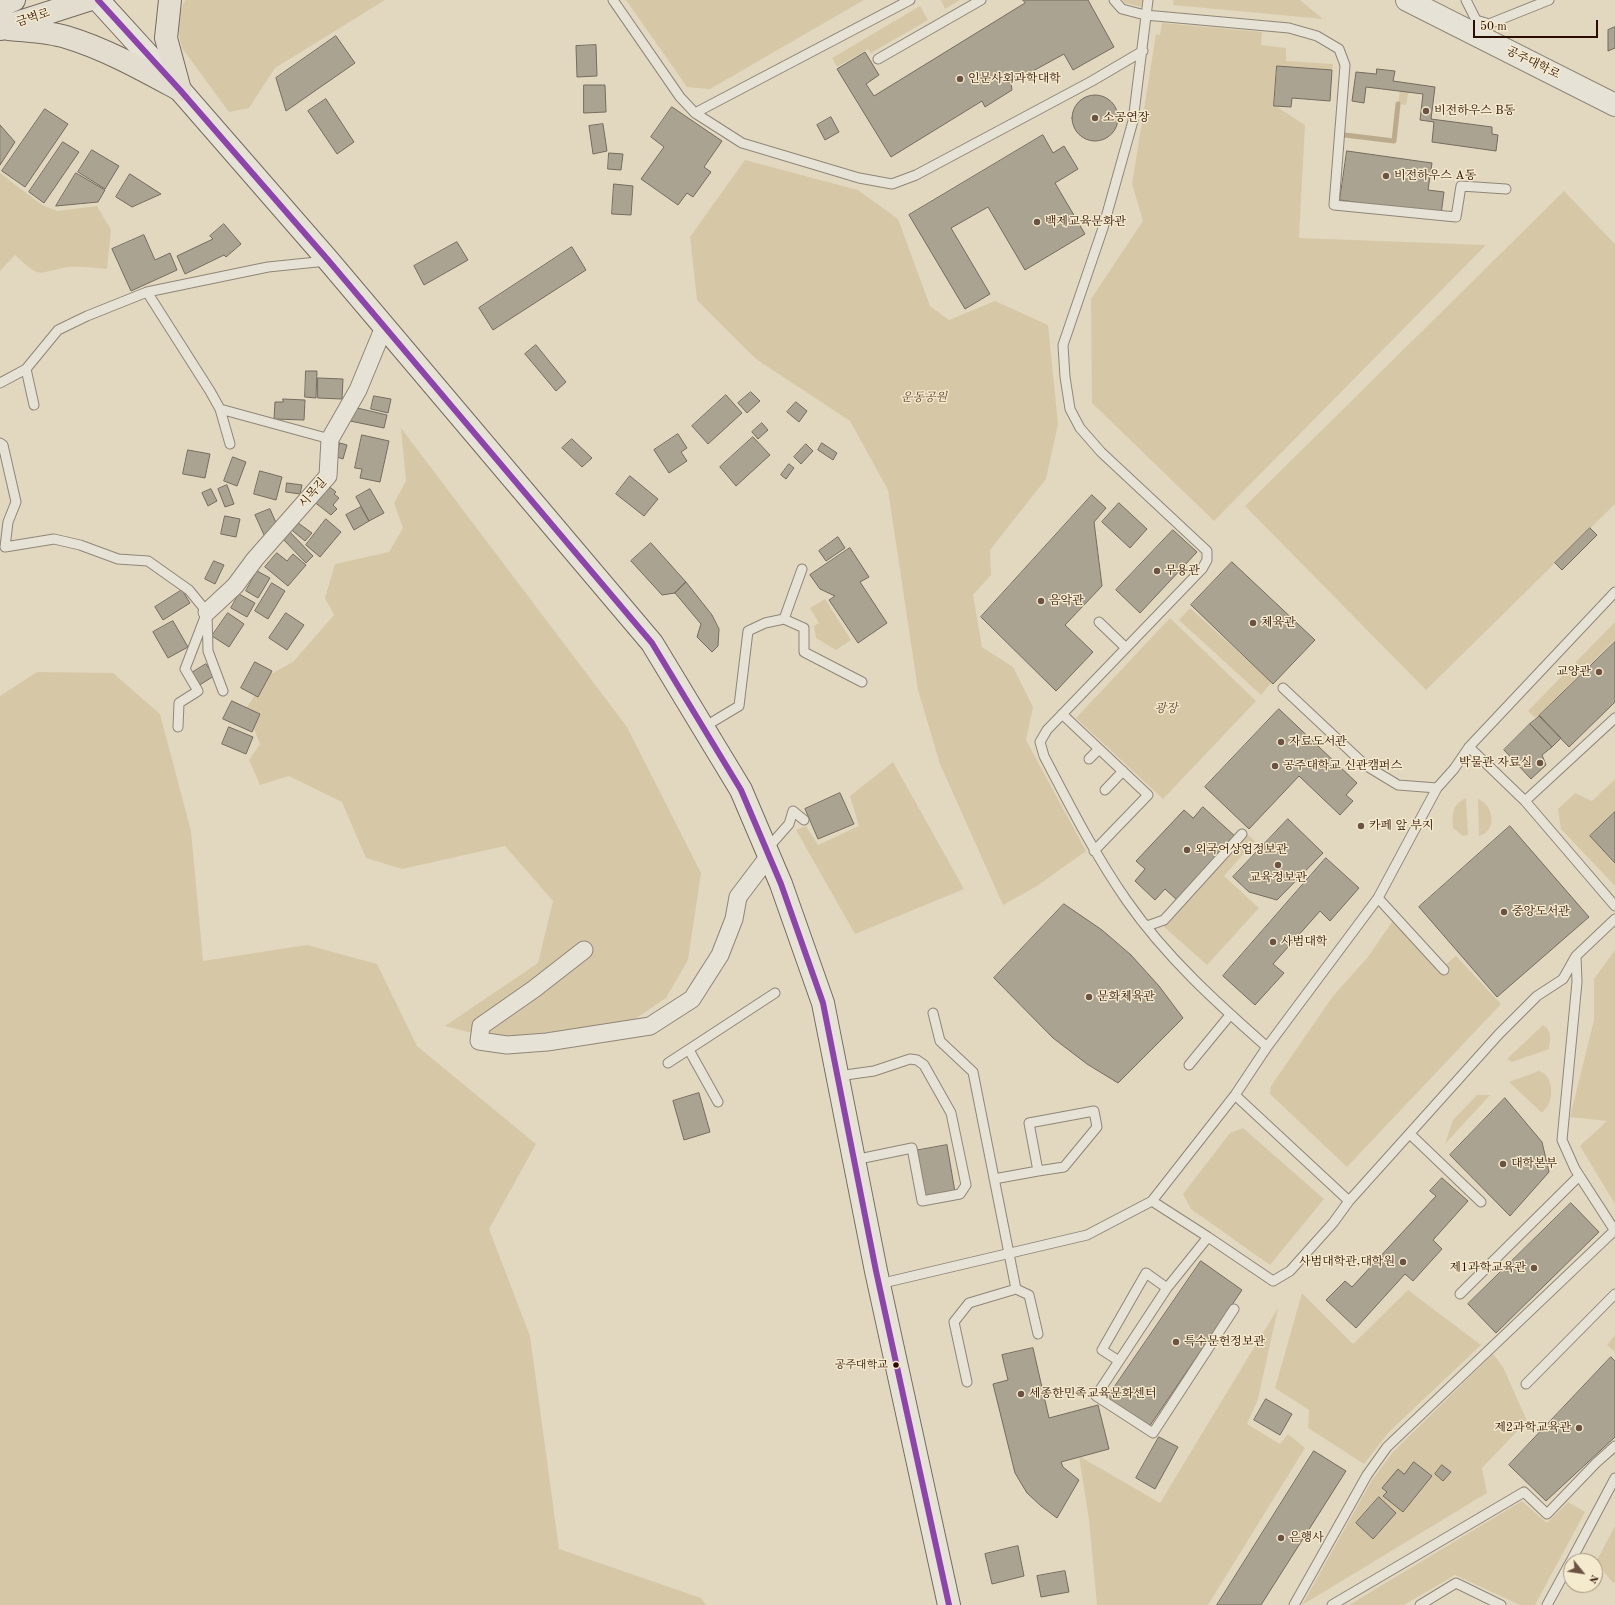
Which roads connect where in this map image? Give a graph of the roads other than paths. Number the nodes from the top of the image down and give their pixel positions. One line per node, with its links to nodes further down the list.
1 (14, 0): 13 (main road, 금벽로)
2 (88, 0): 15 (main road, 금벽로)
3 (98, 0): 18 (main road)
4 (170, 0): 18 (main road)
5 (613, 0): 20 (lane)
6 (910, 0): 20 (lane)
7 (981, 0): 17 (lane)
8 (1114, 0): 14 (lane)
9 (1148, 0): 14 (lane)
10 (1407, 0): 19 (main road, 공주대학로)
11 (1466, 0): 12 (lane)
12 (1548, 0)
13 (0, 6)
14 (1145, 15): 16 (lane); 21 (lane)
15 (1, 28): 18 (main road)
16 (1142, 51): 20 (lane); 37 (lane)
17 (878, 59)
18 (180, 90): 22 (main road)
19 (1615, 105)
20 (695, 113)
21 (1506, 189)
22 (328, 260): 23 (lane); 24 (main road)
23 (147, 292): 25 (lane); 28 (lane)
24 (384, 327): 29 (street, 시목길); 44 (main road)
25 (26, 369): 26 (lane); 27 (lane)
26 (0, 383)
27 (34, 405)
28 (220, 409): 29 (lane); 31 (lane)
29 (330, 439): 34 (street, 시목길)
30 (0, 443): 34 (lane)
31 (230, 444)
32 (802, 569): 35 (lane)
33 (1615, 592): 45 (lane)
34 (207, 612): 40 (lane); 43 (lane)
35 (784, 619): 38 (lane); 44 (lane)
36 (1099, 622): 37 (lane)
37 (1126, 648): 41 (lane)
38 (862, 682)
39 (1283, 688): 49 (lane)
40 (223, 691)
41 (1062, 714): 46 (lane); 54 (lane)
42 (1615, 718): 51 (lane)
43 (178, 727)
44 (704, 727): 55 (main road)
45 (1469, 747): 49 (lane); 51 (lane)
46 (1099, 749): 47 (lane); 48 (lane)
47 (1089, 759)
48 (1123, 771): 50 (lane); 54 (lane)
49 (1437, 788): 56 (lane)
50 (1105, 790)
51 (1525, 802): 57 (lane)
52 (804, 820): 55 (lane)
53 (1242, 834): 59 (lane)
54 (1094, 851): 59 (lane)
55 (767, 853): 60 (street); 70 (main road)
56 (1378, 898): 62 (lane); 66 (lane)
57 (1615, 906)
58 (1615, 919): 61 (lane)
59 (1147, 926): 65 (lane)
60 (584, 950)
61 (1576, 956): 73 (lane); 76 (lane)
62 (1444, 970)
63 (776, 993): 67 (lane)
64 (933, 1013): 77 (lane)
65 (1230, 1015): 66 (lane); 69 (lane)
66 (1267, 1047): 71 (lane)
67 (689, 1050): 68 (lane); 72 (lane)
68 (668, 1063)
69 (1190, 1065)
70 (838, 1076): 74 (main road); 74 (lane)
71 (1235, 1095): 78 (lane); 79 (lane)
72 (718, 1102)
73 (1410, 1134): 79 (lane); 80 (lane)
74 (854, 1160): 84 (main road)
75 (1038, 1171): 75 (lane); 77 (lane)
76 (1579, 1176): 81 (lane); 87 (lane)
77 (994, 1179): 83 (lane)
78 (1152, 1201): 82 (lane); 83 (lane)
79 (1349, 1201): 82 (lane)
80 (1482, 1202)
81 (1615, 1231): 99 (lane)
82 (1208, 1237): 85 (lane)
83 (1009, 1252): 84 (lane); 86 (lane)
84 (879, 1284): 98 (main road)
85 (1167, 1288): 91 (lane); 91 (lane)
86 (1016, 1289): 90 (lane); 92 (lane)
87 (1460, 1294)
88 (1615, 1294): 93 (lane)
89 (1234, 1309): 91 (lane)
90 (1038, 1334)
91 (1119, 1361)
92 (967, 1382)
93 (1526, 1384)
94 (1615, 1446): 100 (lane)
95 (1615, 1478): 96 (lane)
96 (1575, 1553)
97 (1563, 1576): 103 (lane)
98 (949, 1605)
99 (1294, 1605)
100 (1332, 1605)
101 (1420, 1605): 102 (lane)
102 (1501, 1605)
103 (1547, 1605)

